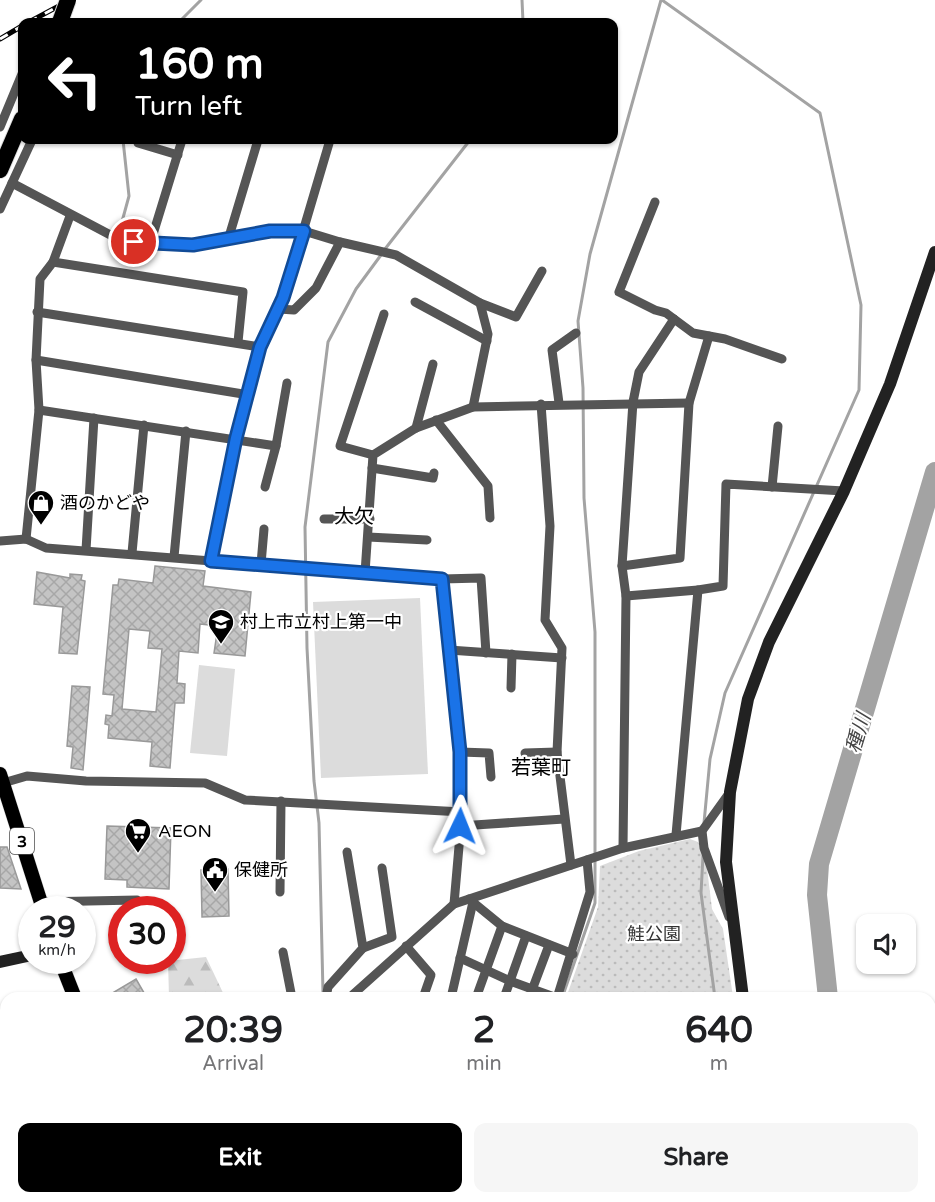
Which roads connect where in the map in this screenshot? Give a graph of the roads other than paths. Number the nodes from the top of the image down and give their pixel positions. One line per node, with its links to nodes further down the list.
1 (68, 0): 2 (highway, bridge)
2 (61, 18)
3 (18, 84): 4 (street)
4 (0, 127)
5 (18, 128): 12 (highway)
6 (30, 144): 13 (street)
7 (141, 144): 11 (street)
8 (181, 144): 11 (street)
9 (257, 144): 18 (street)
10 (329, 144): 17 (street)
11 (177, 155): 20 (street)
12 (0, 170)
13 (12, 183): 15 (street); 16 (street)
14 (655, 202): 29 (street)
15 (0, 209)
16 (70, 216): 20 (street); 22 (street)
17 (304, 231): 18 (street); 19 (street); 26 (street)
18 (228, 240): 20 (street)
19 (340, 242): 25 (street); 26 (street)
20 (150, 244)
21 (935, 252): 59 (street)
22 (53, 262): 27 (street); 33 (street)
23 (542, 271): 25 (street)
24 (415, 302): 32 (street)
25 (480, 303): 32 (street)
26 (279, 309): 34 (street)
27 (37, 312): 33 (street); 35 (street)
28 (384, 314): 54 (street)
29 (674, 319): 31 (street); 40 (street)
30 (576, 333): 41 (street)
31 (709, 336): 36 (street); 42 (street)
32 (488, 341): 44 (street)
33 (238, 342): 34 (street)
34 (260, 347): 39 (street)
35 (36, 360): 39 (street); 45 (street)
36 (782, 360)
37 (433, 364): 50 (street)
38 (287, 383): 53 (street)
39 (249, 395): 52 (street)
40 (633, 402): 41 (street); 42 (street); 73 (street)
41 (559, 403): 43 (street)
42 (689, 403): 73 (street)
43 (541, 404): 44 (street); 81 (street)
44 (473, 407): 47 (street)
45 (39, 410): 46 (street); 65 (street)
46 (94, 418): 48 (street); 68 (street)
47 (436, 420): 50 (street); 60 (street)
48 (144, 425): 51 (street); 69 (street)
49 (778, 426): 58 (street)
50 (416, 428): 54 (street)
51 (186, 431): 52 (street); 70 (street)
52 (236, 438): 53 (street); 71 (street)
53 (276, 446): 57 (street)
54 (373, 455): 55 (street)
55 (372, 468): 56 (street); 62 (street)
56 (434, 472)
57 (265, 487)
58 (772, 487): 59 (street); 76 (street)
59 (844, 491): 88 (street)
60 (490, 518)
61 (324, 519): 62 (street)
62 (370, 519): 64 (street)
63 (264, 529): 72 (street)
64 (368, 537): 66 (street); 74 (street)
65 (26, 539): 67 (street); 68 (street)
66 (427, 540)
67 (0, 541)
68 (86, 550): 69 (street)
69 (132, 554): 70 (street)
70 (174, 557): 71 (street)
71 (211, 561): 72 (street)
72 (261, 564): 74 (street)
73 (622, 566): 77 (street)
74 (366, 573): 75 (street)
75 (442, 579): 78 (street); 79 (street)
76 (698, 590): 77 (street); 94 (street)
77 (626, 596): 95 (street)
78 (449, 650): 79 (street); 83 (street)
79 (486, 653): 80 (street)
80 (512, 654): 81 (street); 82 (street)
81 (562, 658): 84 (street)
82 (511, 688)
83 (460, 752): 86 (street); 90 (street)
84 (557, 752): 85 (street); 91 (street)
85 (525, 753)
86 (491, 777)
87 (2, 778): 89 (street); 101 (main road, 3)
88 (730, 792): 93 (street); 105 (street)
89 (281, 801): 90 (street); 100 (street)
90 (462, 812): 92 (street)
91 (564, 819): 92 (street); 98 (street)
92 (460, 826): 103 (street)
93 (702, 831): 94 (street); 105 (street)
94 (676, 835): 95 (street)
95 (623, 848): 97 (street)
96 (347, 852): 109 (street)
97 (587, 860): 98 (street); 111 (street)
98 (571, 865): 102 (street)
99 (382, 868): 109 (street)
100 (280, 892)
101 (39, 896)
102 (471, 900): 103 (street); 104 (street); 113 (street)
103 (454, 904): 108 (street)
104 (502, 926): 106 (street); 115 (street)
105 (733, 926): 129 (street)
106 (526, 936): 107 (street); 117 (street)
107 (549, 945): 111 (street); 127 (street)
108 (406, 946): 121 (street); 122 (street)
109 (363, 948): 120 (street)
110 (283, 952): 119 (street)
111 (573, 954): 128 (street)
112 (18, 958): 114 (street)
113 (460, 958): 115 (street); 123 (street)
114 (0, 962)
115 (485, 969): 117 (street); 124 (street)
116 (66, 974): 118 (main road)
117 (510, 981): 125 (street); 126 (street)
118 (73, 992)
119 (291, 992)
120 (327, 992)
121 (356, 992)
122 (425, 992)
123 (452, 992)
124 (478, 992)
125 (506, 992)
126 (529, 992)
127 (531, 992)
128 (559, 992)
129 (741, 992)

